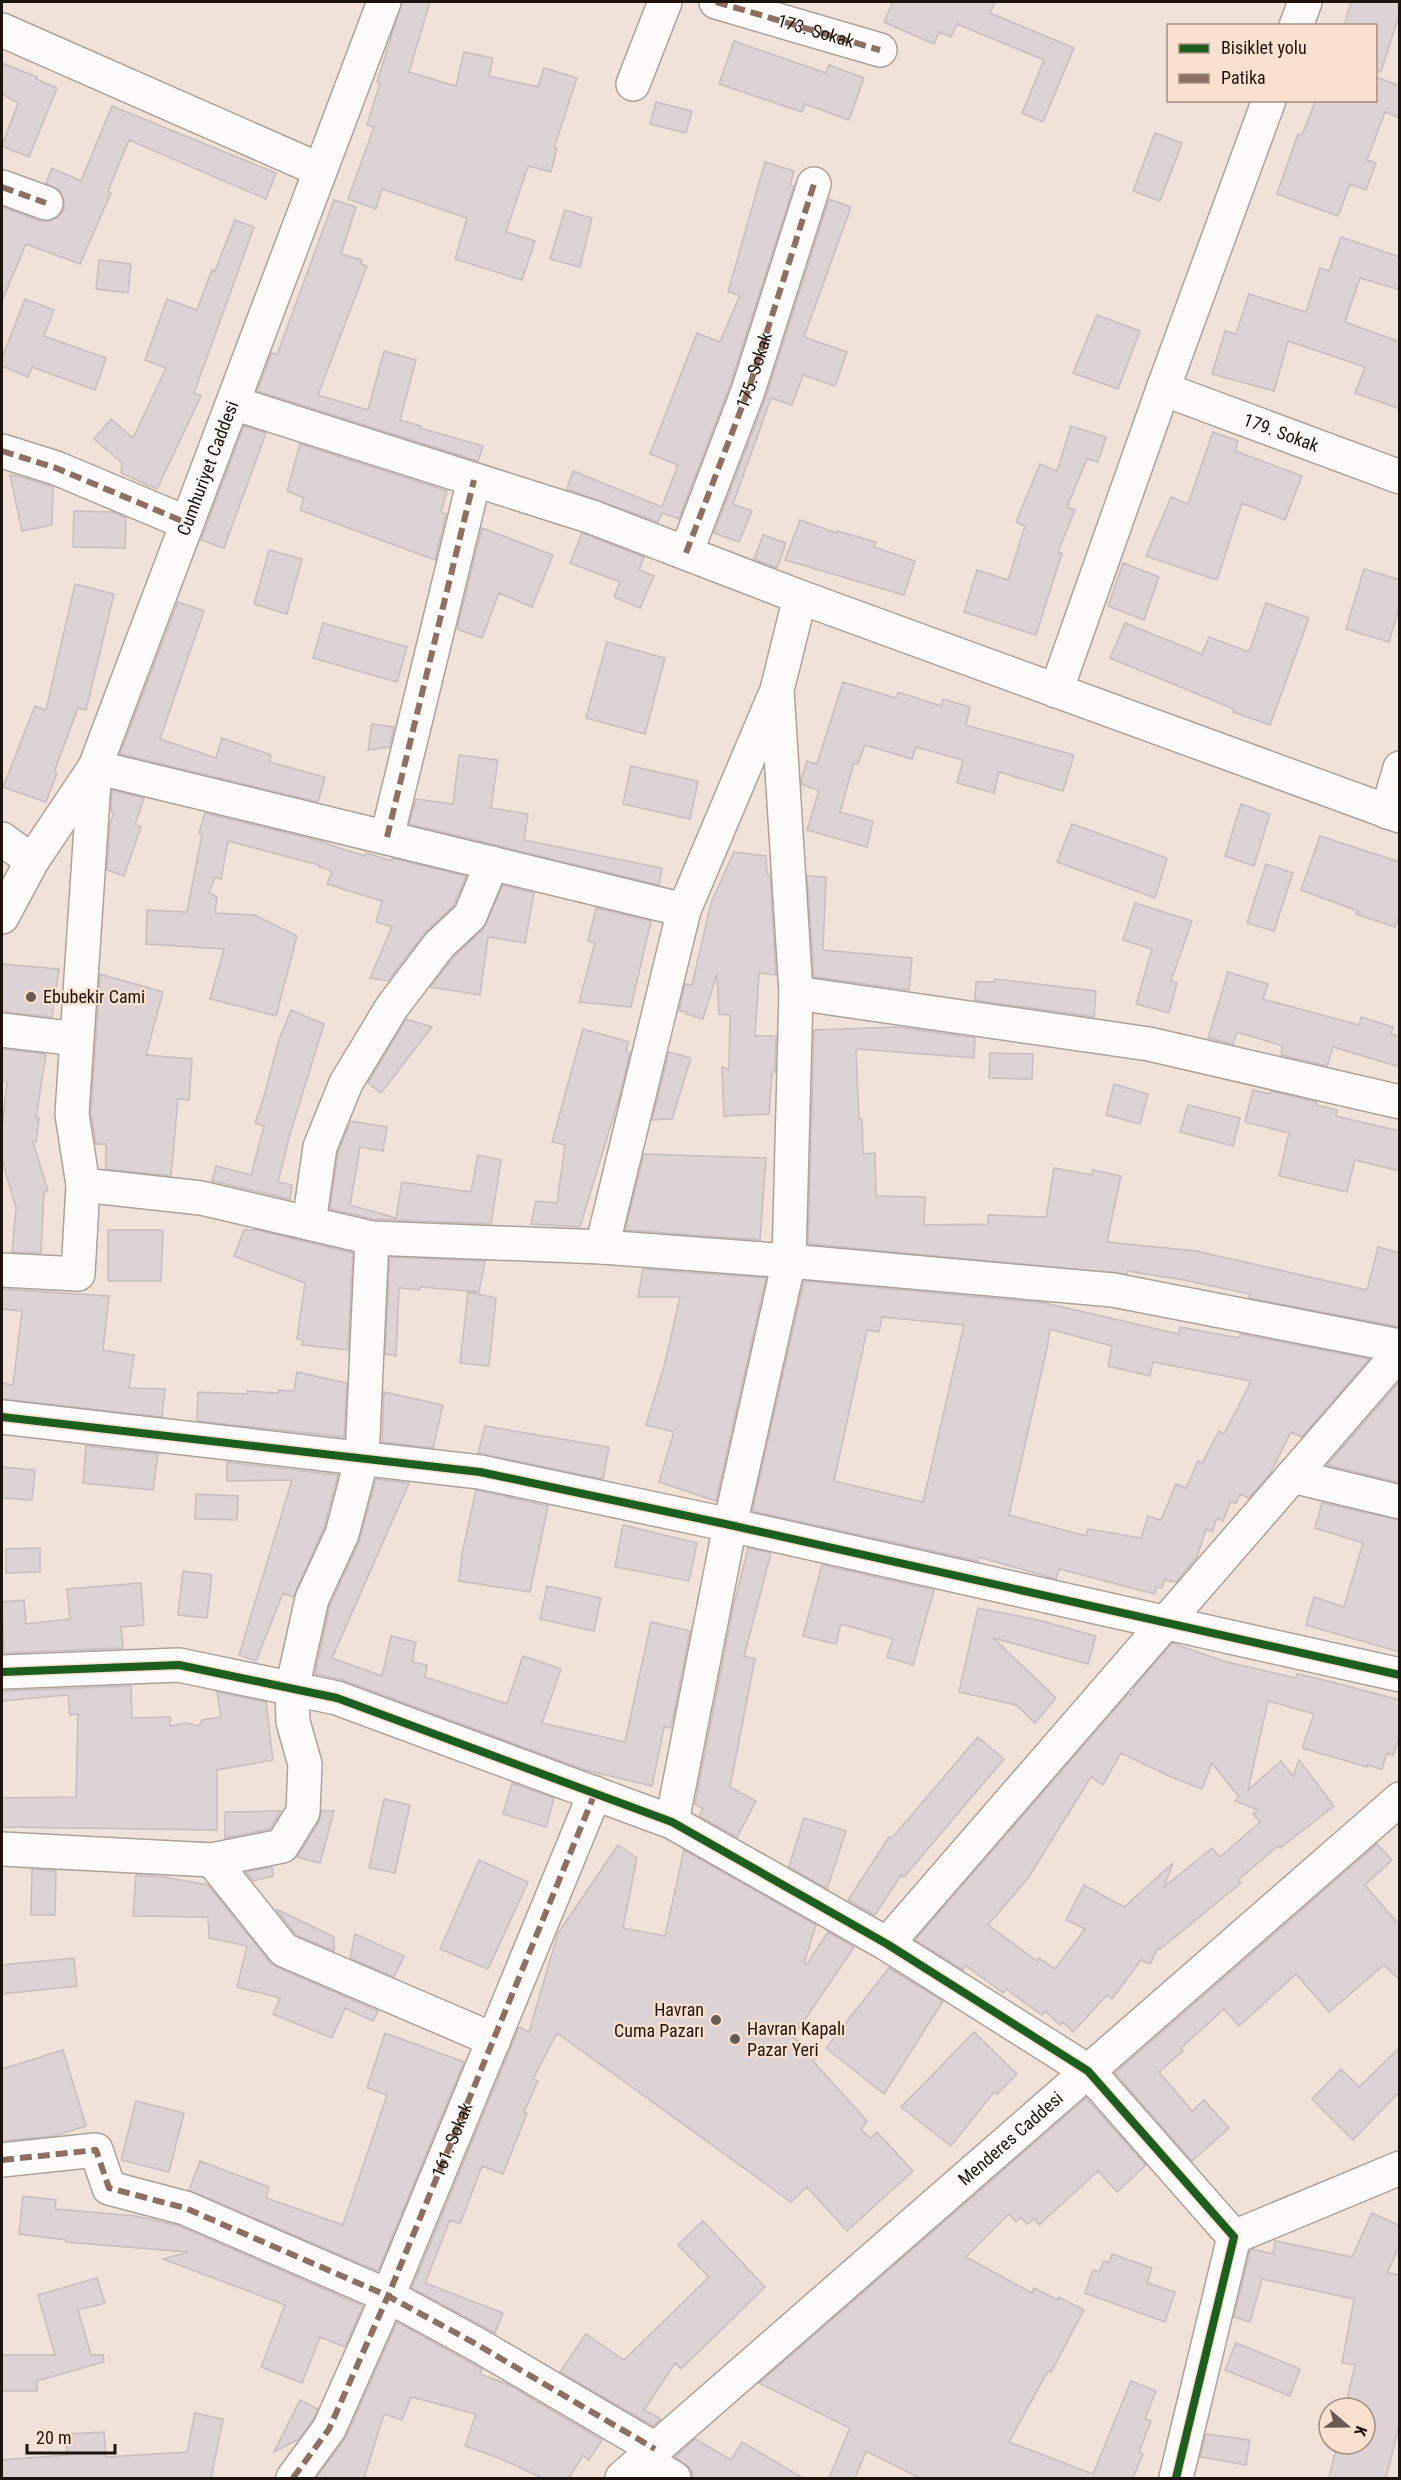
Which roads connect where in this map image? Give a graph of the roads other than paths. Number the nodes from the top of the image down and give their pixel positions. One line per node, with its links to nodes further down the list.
1 (384, 2): 10 (street, Cumhuriyet Caddesi)
2 (665, 2): 8 (street)
3 (716, 2): 7 (street, 173. Sokak)
4 (1305, 2): 5 (street)
5 (1297, 24)
6 (2, 30): 10 (street)
7 (880, 50)
8 (633, 84)
9 (1268, 102): 14 (street)
10 (320, 170): 15 (street, Cumhuriyet Caddesi)
11 (814, 184): 20 (street, 175. Sokak)
12 (2, 187): 13 (street)
13 (46, 203)
14 (1163, 388): 17 (street, 179. Sokak); 23 (street)
15 (232, 403): 18 (street); 19 (street, Cumhuriyet Caddesi)
16 (2, 451): 19 (street)
17 (1400, 477)
18 (474, 480): 20 (street); 27 (street)
19 (187, 523): 24 (street, Cumhuriyet Caddesi)
20 (686, 553): 21 (street)
21 (800, 597): 22 (street); 23 (street)
22 (777, 690): 31 (street); 33 (street)
23 (1056, 691): 26 (street)
24 (95, 767): 27 (street); 29 (street, Cumhuriyet Caddesi); 35 (street)
25 (1400, 768): 26 (street)
26 (1393, 814)
27 (387, 837): 30 (street)
28 (2, 839): 29 (street)
29 (32, 861): 32 (street, Cumhuriyet Caddesi)
30 (492, 862): 31 (street); 38 (street)
31 (684, 910): 40 (street)
32 (2, 917)
33 (796, 993): 36 (street); 41 (street)
34 (2, 1030): 35 (street)
35 (77, 1039): 37 (street)
36 (1400, 1102)
37 (83, 1185): 38 (street); 42 (street)
38 (309, 1223): 39 (street)
39 (372, 1238): 40 (street); 46 (street)
40 (603, 1247): 41 (street)
41 (789, 1261): 43 (street); 49 (street)
42 (2, 1270)
43 (1400, 1346)
44 (1400, 1352): 47 (street)
45 (2, 1417): 46 (street)
46 (362, 1458): 49 (street); 53 (street)
47 (1292, 1476): 48 (street); 50 (street)
48 (1400, 1502)
49 (730, 1525): 50 (street); 56 (street)
50 (1164, 1623): 52 (street); 59 (street)
51 (2, 1672): 53 (street)
52 (1400, 1675)
53 (292, 1689): 54 (street); 58 (street)
54 (595, 1793): 56 (street); 60 (street, 161. Sokak)
55 (1396, 1806): 61 (street, Menderes Caddesi)
56 (672, 1822): 59 (street)
57 (2, 1849): 58 (street)
58 (212, 1860): 60 (street)
59 (887, 1944): 61 (street)
60 (494, 2040): 65 (street, 161. Sokak)
61 (1088, 2071): 64 (street); 66 (street, Menderes Caddesi)
62 (2, 2160): 65 (street)
63 (1400, 2168): 64 (street)
64 (1234, 2237): 69 (street)
65 (388, 2296): 66 (street); 67 (street, 161. Sokak)
66 (640, 2463): 68 (street)
67 (293, 2478)
68 (674, 2478)
69 (1176, 2478)

